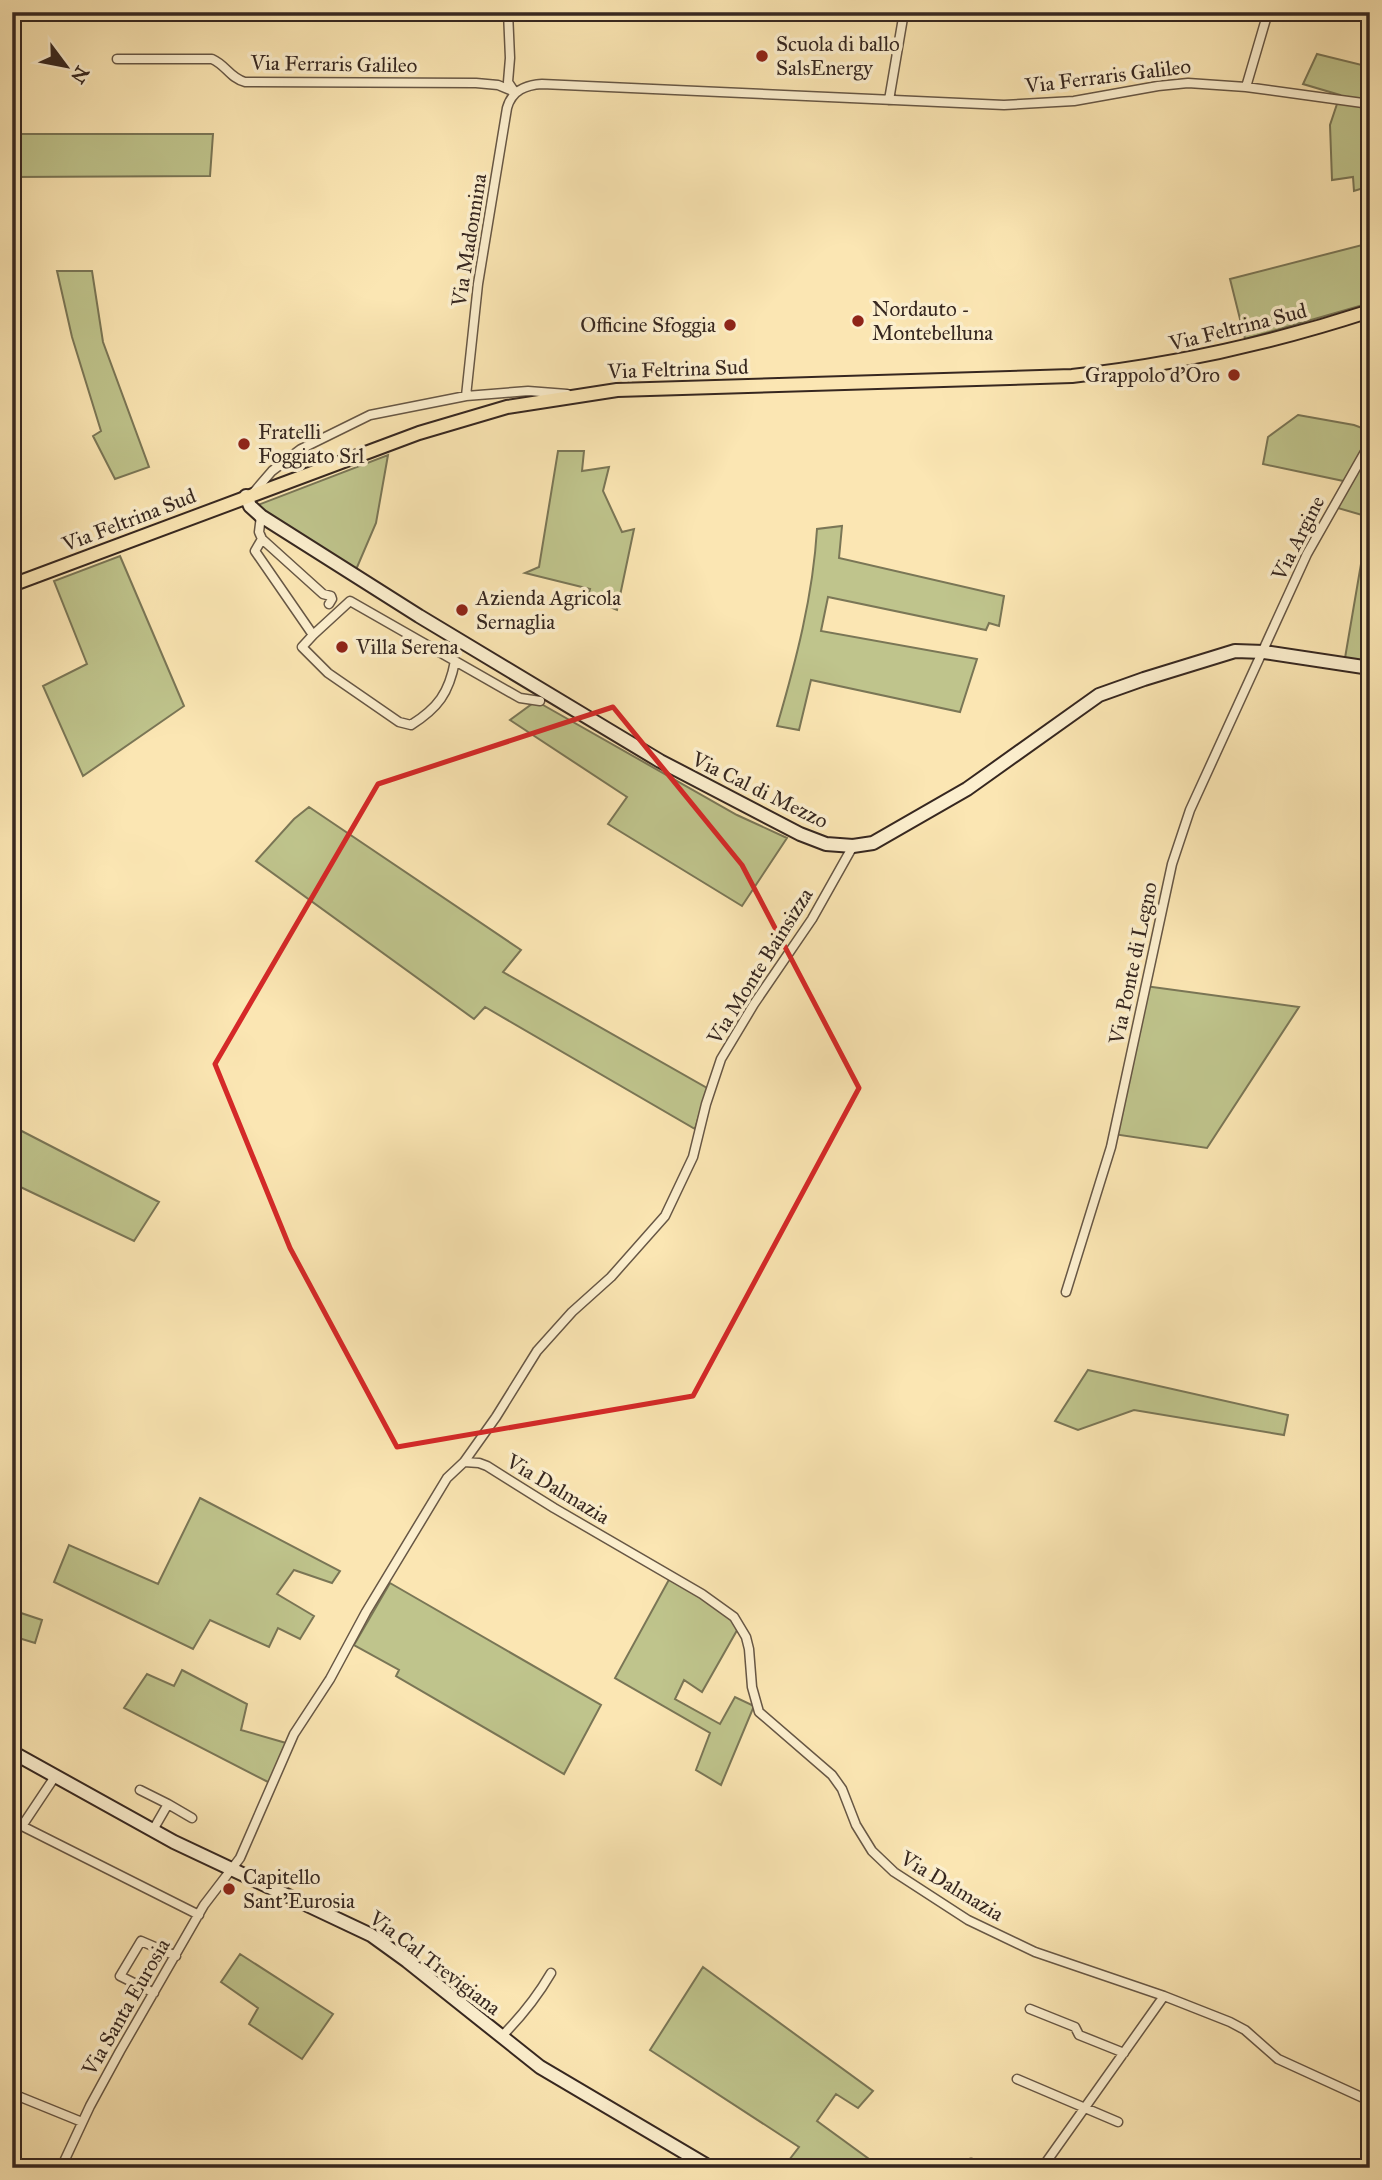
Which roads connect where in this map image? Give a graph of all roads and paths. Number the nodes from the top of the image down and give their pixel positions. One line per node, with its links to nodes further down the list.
1 (508, 12): 6 (street)
2 (904, 12): 7 (street)
3 (1268, 12): 5 (street)
4 (117, 59): 6 (street, Via Ferraris Galileo)
5 (1246, 87): 7 (street, Via Ferraris Galileo); 8 (street, Via Ferraris Galileo)
6 (515, 92): 7 (street, Via Ferraris Galileo); 11 (street, Via Madonnina)
7 (889, 100)
8 (1370, 104)
9 (1370, 312): 10 (main road, Via Feltrina Sud)
10 (573, 395): 11 (street); 13 (main road, Via Feltrina Sud)
11 (466, 396): 13 (street)
12 (1370, 443): 19 (street, Via Argine)
13 (249, 495): 14 (street, Via Cal di Mezzo); 16 (main road, Via Feltrina Sud)
14 (261, 516): 15 (street); 23 (street, Via Cal di Mezzo)
15 (262, 538): 17 (street); 18 (street)
16 (12, 585)
17 (339, 611): 18 (street); 20 (street)
18 (313, 635): 20 (street)
19 (1264, 652): 21 (street, Via Cal di Mezzo); 23 (street, Via Cal di Mezzo); 24 (street, Via Ponte di Legno)
20 (455, 661): 22 (street)
21 (1370, 667)
22 (540, 701)
23 (853, 846): 25 (street, Via Monte Bainsizza)
24 (1066, 1292)
25 (464, 1462): 32 (street); 37 (street, Via Dalmazia)
26 (12, 1752): 27 (street, Via Cal Trevigiana)
27 (56, 1775): 31 (street, Via Cal Trevigiana); 33 (street)
28 (140, 1790): 29 (street)
29 (168, 1804): 30 (street); 31 (street)
30 (192, 1818)
31 (153, 1830): 32 (street, Via Cal Trevigiana)
32 (230, 1870): 33 (street, Via Santa Eurosia); 39 (street, Via Cal Trevigiana)
33 (199, 1915): 34 (street, Via Santa Eurosia)
34 (176, 1956): 36 (street, Via Santa Eurosia); 36 (street)
35 (551, 1973): 39 (street)
36 (154, 1993): 45 (street, Via Santa Eurosia)
37 (1164, 1996): 40 (street); 43 (street, Via Dalmazia)
38 (1030, 2009): 40 (street)
39 (501, 2037): 48 (street, Via Cal Trevigiana)
40 (1124, 2053): 44 (street)
41 (1017, 2079): 44 (street)
42 (13, 2094): 45 (street)
43 (1370, 2101)
44 (1084, 2109): 46 (street); 51 (street)
45 (82, 2122): 47 (street, Via Santa Eurosia)
46 (1118, 2122)
47 (61, 2168)
48 (711, 2168)
49 (960, 2168): 50 (street)
50 (989, 2168)
51 (1042, 2168)

